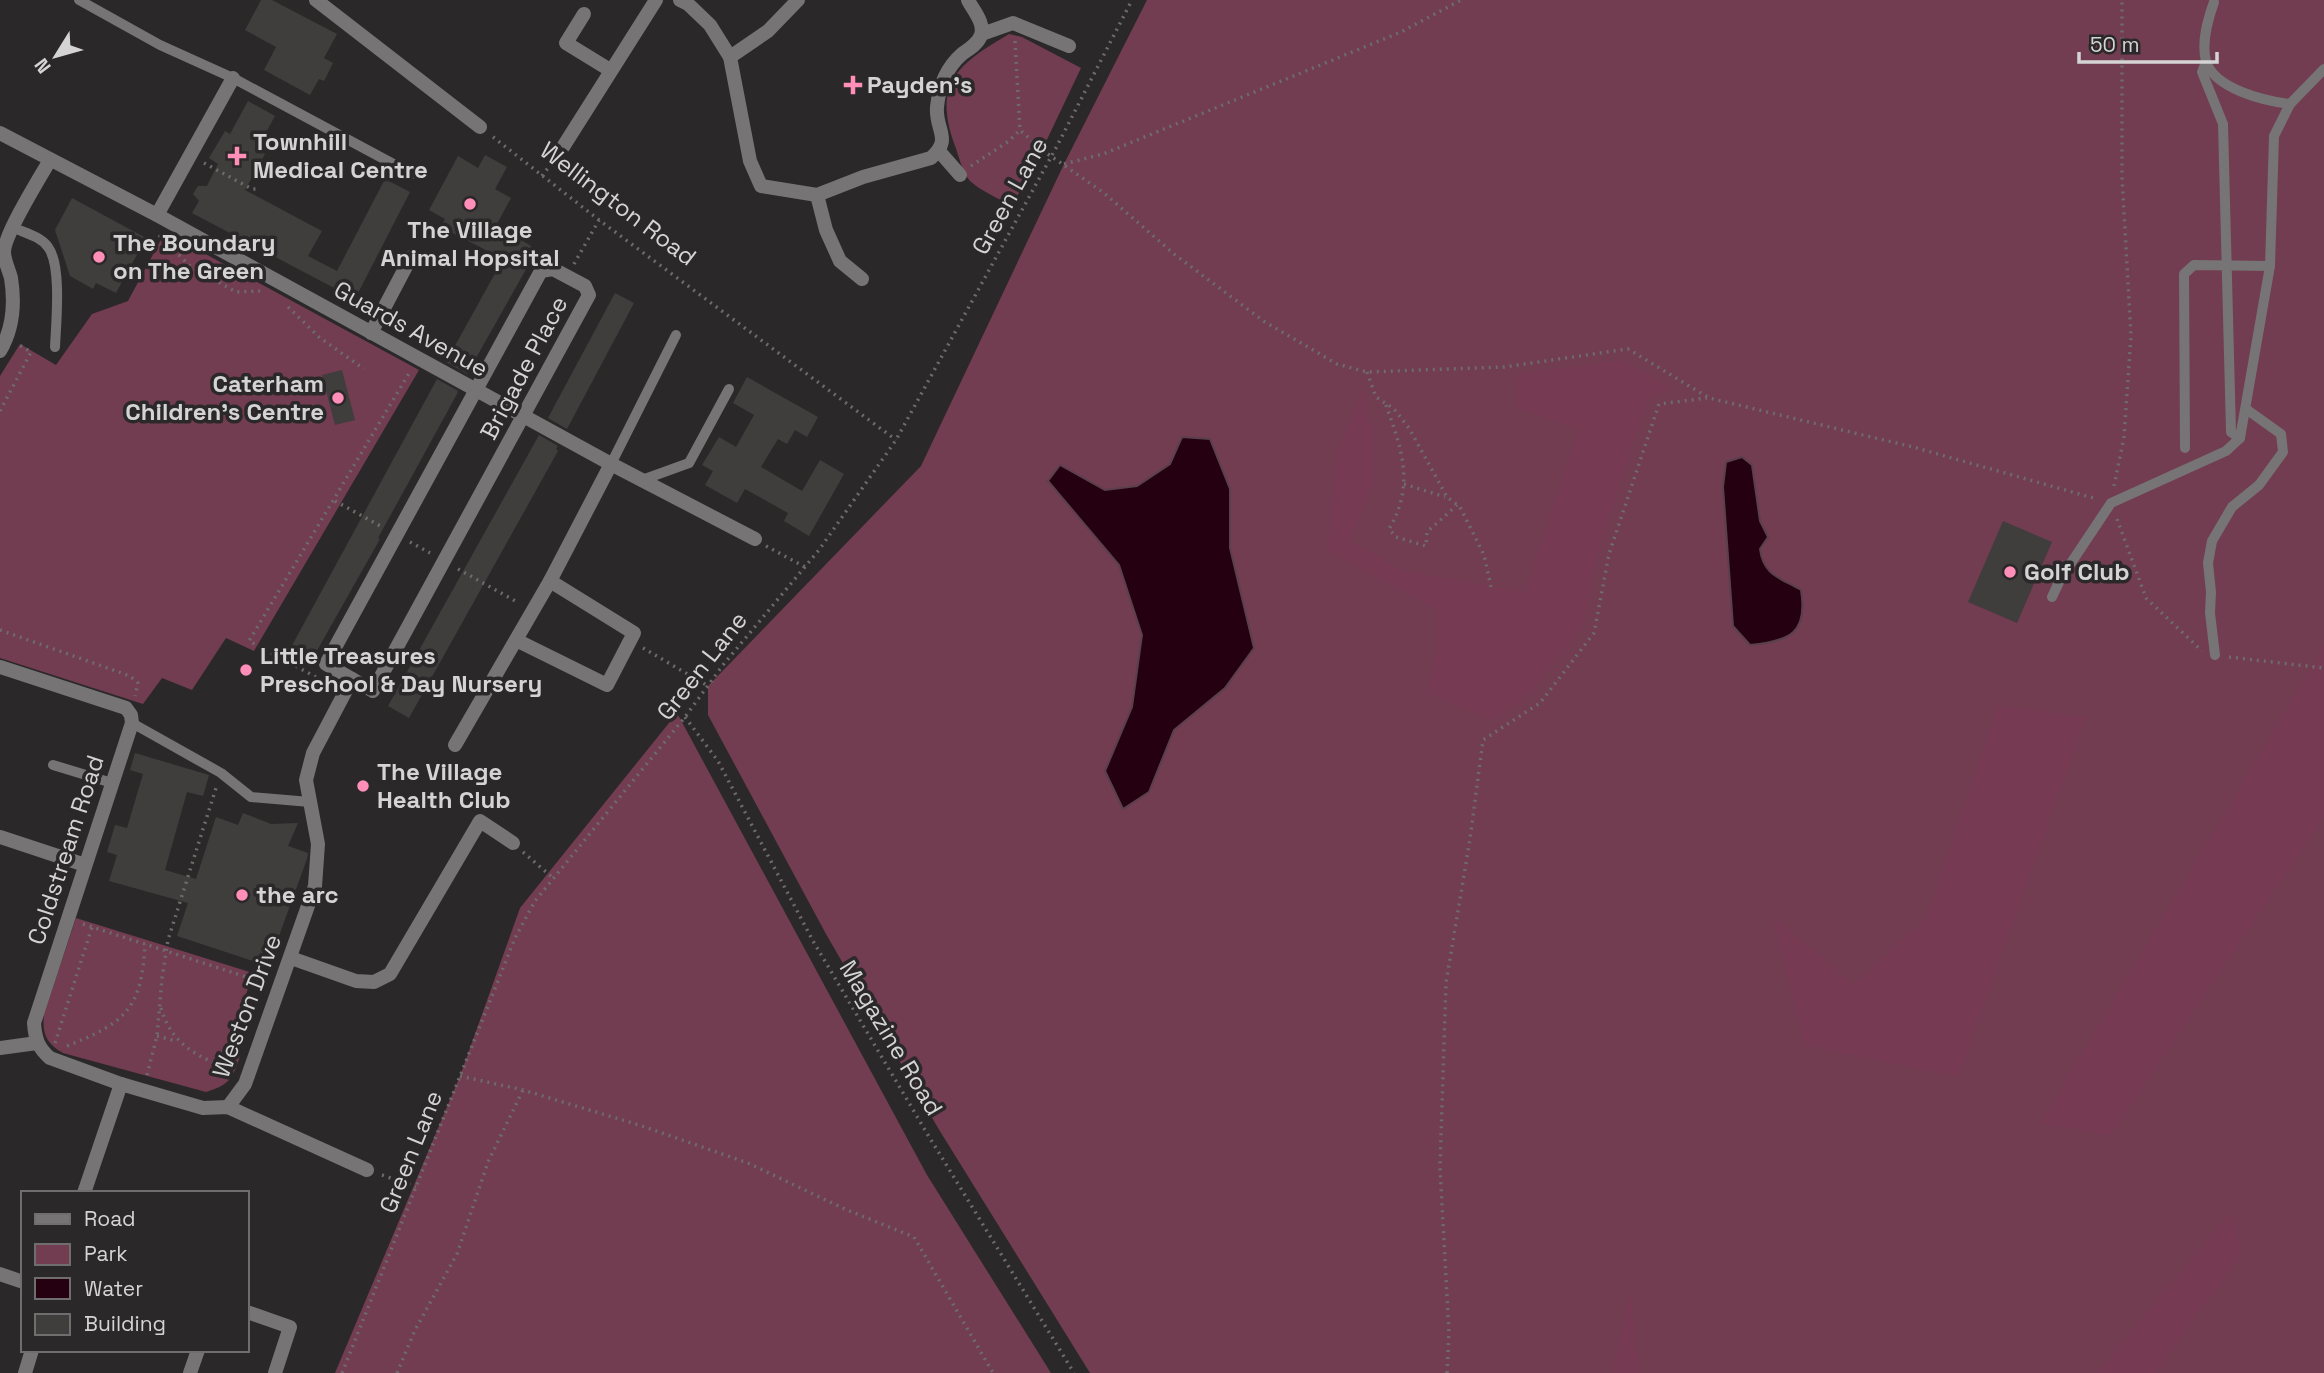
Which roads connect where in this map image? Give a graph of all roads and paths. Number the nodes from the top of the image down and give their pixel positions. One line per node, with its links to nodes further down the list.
1 (79, 0): 19 (lane)
2 (316, 0): 21 (street)
3 (656, 0): 18 (street)
4 (680, 0): 15 (street)
5 (798, 0): 15 (street)
6 (968, 0): 13 (street)
7 (1132, 0): 27 (path, Green Lane)
8 (1461, 0): 29 (path)
9 (2122, 0): 68 (path)
10 (2214, 2): 16 (lane)
11 (584, 13): 18 (street)
12 (1013, 23): 13 (street); 14 (street); 22 (path)
13 (982, 34): 25 (street)
14 (1069, 46)
15 (730, 57): 34 (street)
16 (2206, 62): 20 (lane); 40 (lane)
17 (2324, 69): 20 (lane)
18 (610, 70): 24 (street)
19 (233, 78): 26 (street); 31 (lane)
20 (2290, 104): 41 (lane)
21 (480, 127): 32 (path, Wellington Road)
22 (1020, 130): 27 (path); 30 (path)
23 (0, 133): 28 (street, Guards Avenue)
24 (563, 147): 32 (path)
25 (939, 151): 30 (street); 34 (street)
26 (190, 155): 33 (path); 35 (street)
27 (1052, 156): 29 (path); 62 (path, Green Lane)
28 (50, 160): 35 (street, Guards Avenue); 37 (street)
29 (1064, 164): 53 (path)
30 (958, 173)
31 (412, 174)
32 (542, 176): 36 (path, Wellington Road)
33 (260, 189)
34 (817, 195): 43 (street)
35 (157, 215): 46 (street, Guards Avenue)
36 (599, 220): 42 (path); 62 (path, Wellington Road)
37 (14, 228): 48 (street); 49 (lane)
38 (158, 233): 44 (path)
39 (411, 257): 46 (street)
40 (2228, 264): 41 (lane); 61 (lane); 63 (lane)
41 (2270, 265): 58 (lane)
42 (568, 276): 55 (street, Brigade Place); 60 (street, Brigade Place)
43 (862, 279)
44 (270, 296)
45 (280, 302): 52 (path)
46 (371, 333): 51 (street, Guards Avenue)
47 (676, 335): 64 (lane)
48 (8, 338): 50 (street); 59 (path)
49 (55, 347)
50 (0, 351)
51 (417, 359): 55 (street, Guards Avenue); 82 (path)
52 (364, 369)
53 (1367, 372): 56 (path); 57 (path)
54 (729, 389): 65 (lane)
55 (477, 391): 60 (street, Guards Avenue); 81 (street, Brigade Place)
56 (1709, 398): 68 (path); 128 (path)
57 (1385, 403): 66 (path); 67 (path)
58 (2246, 409): 61 (lane); 78 (lane)
59 (0, 411)
60 (524, 416): 64 (street, Guards Avenue); 81 (street, Brigade Place)
61 (2240, 439): 68 (lane)
62 (896, 440): 71 (path, Green Lane)
63 (2185, 448)
64 (611, 464): 65 (street, Guards Avenue); 72 (street)
65 (642, 480): 70 (street, Guards Avenue)
66 (1404, 484): 67 (path); 69 (path)
67 (1447, 497): 69 (path)
68 (2111, 503): 74 (lane); 78 (path)
69 (1457, 505): 73 (path)
70 (755, 540): 71 (path)
71 (805, 567): 83 (path, Green Lane)
72 (550, 581): 76 (street); 77 (street)
73 (1491, 587)
74 (2052, 597)
75 (0, 630): 85 (path)
76 (516, 640): 77 (street); 86 (street)
77 (630, 640): 83 (path)
78 (2215, 655): 80 (path)
79 (0, 667): 85 (street)
80 (2324, 668)
81 (352, 679): 90 (street, Weston Drive)
82 (321, 680)
83 (708, 686): 84 (path, Green Lane)
84 (685, 717): 94 (path, Green Lane); 127 (path, Magazine Road)
85 (132, 719): 88 (lane); 89 (street, Coldstream Road)
86 (455, 745)
87 (53, 765): 89 (lane)
88 (221, 774): 90 (lane); 98 (path)
89 (112, 783): 93 (street, Coldstream Road)
90 (310, 802): 99 (street, Weston Drive)
91 (0, 838): 93 (street)
92 (513, 844): 94 (path); 99 (street)
93 (85, 865): 95 (street, Coldstream Road)
94 (553, 878): 108 (path, Green Lane)
95 (68, 919): 96 (path); 104 (street, Coldstream Road)
96 (92, 927): 97 (path); 106 (path)
97 (145, 944): 98 (path); 106 (path)
98 (165, 951): 100 (path); 101 (path)
99 (291, 958): 100 (street, Weston Drive)
100 (280, 988): 107 (street, Weston Drive)
101 (160, 1005): 102 (path); 103 (path)
102 (157, 1036): 103 (path); 111 (path)
103 (179, 1041): 107 (path)
104 (37, 1043): 105 (street); 106 (street)
105 (0, 1048)
106 (51, 1054): 109 (street)
107 (249, 1073): 112 (street, Weston Drive)
108 (460, 1076): 110 (path); 114 (path, Green Lane)
109 (121, 1084): 111 (street, Weston Drive); 115 (street)
110 (523, 1090): 125 (path); 126 (path)
111 (143, 1091): 112 (street, Weston Drive)
112 (228, 1107): 113 (street, Weston Drive)
113 (367, 1170): 114 (path)
114 (416, 1187): 124 (path, Green Lane)
115 (85, 1191)
116 (0, 1274): 117 (street)
117 (21, 1281)
118 (248, 1312): 123 (street)
119 (31, 1352): 121 (street)
120 (197, 1352): 122 (street)
121 (25, 1373)
122 (190, 1373)
123 (275, 1373)
124 (342, 1373)
125 (397, 1373)
126 (993, 1373)
127 (1074, 1373)
128 (1447, 1373)

